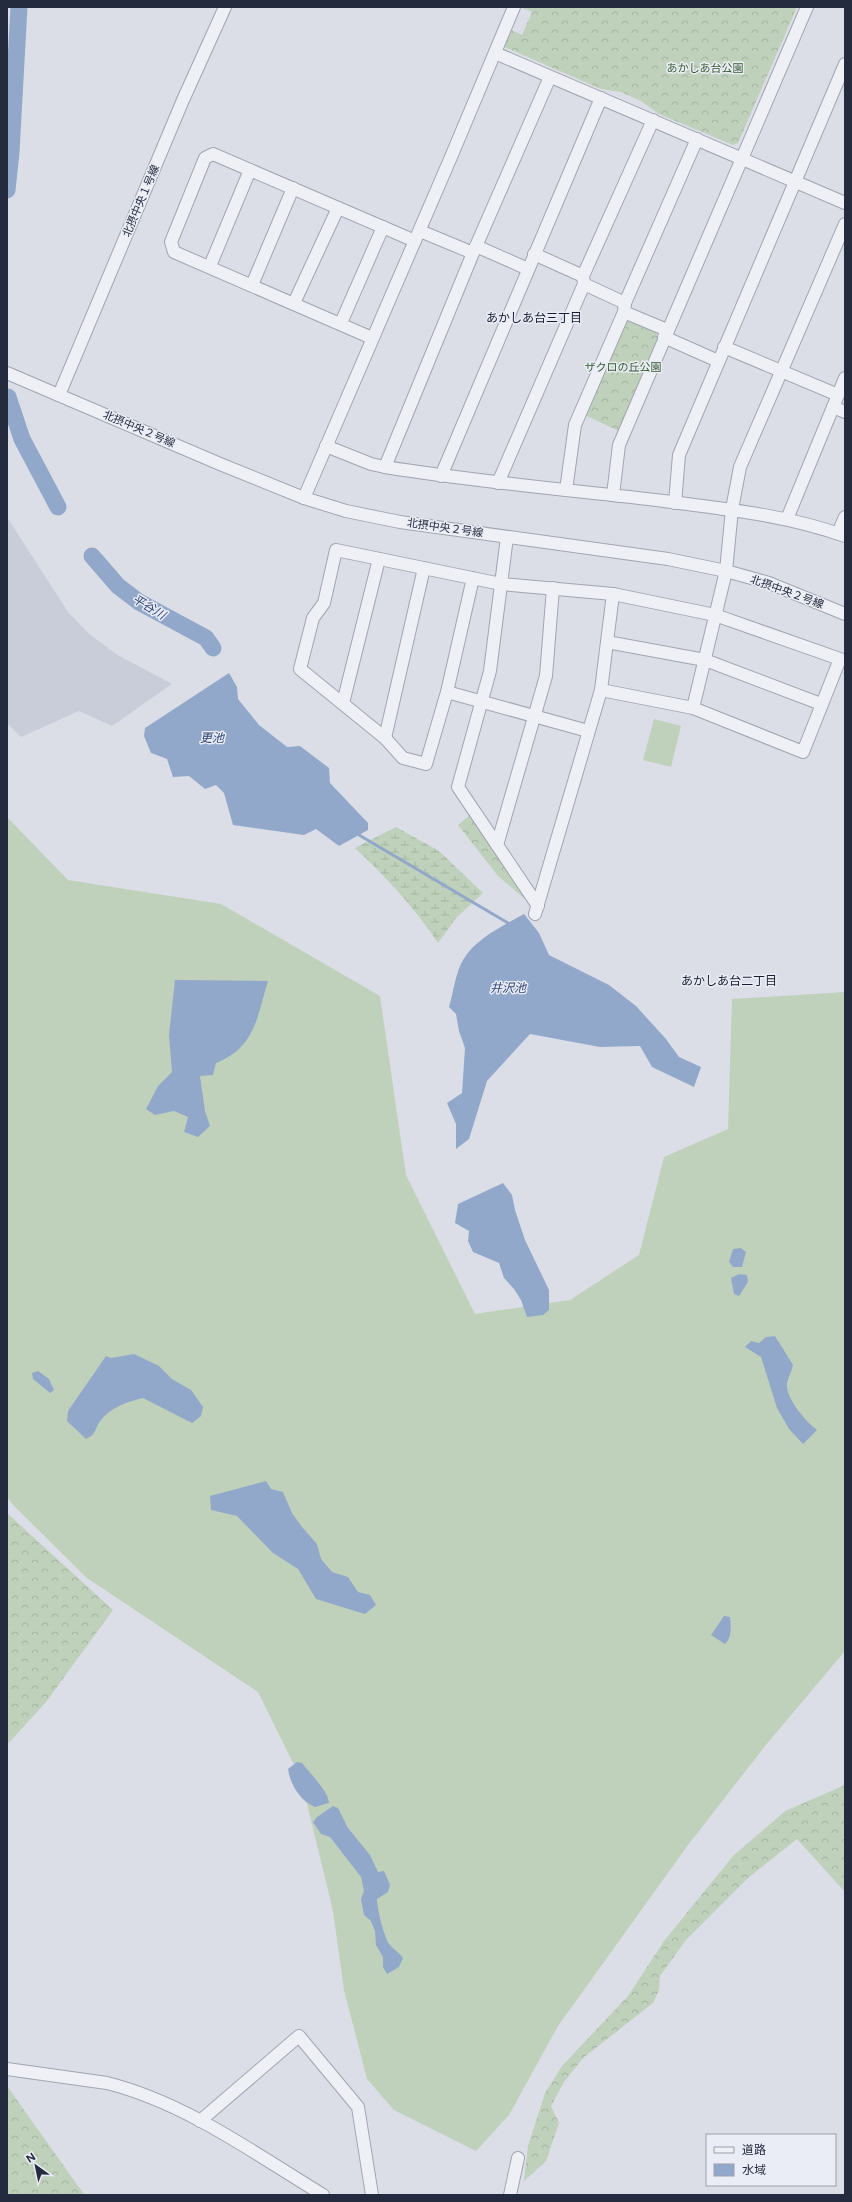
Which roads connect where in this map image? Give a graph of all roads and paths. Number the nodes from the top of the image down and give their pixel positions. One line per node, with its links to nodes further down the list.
1 (225, 7): 35 (street, 北摂中央１号線)
2 (514, 7): 4 (street)
3 (806, 7): 10 (street)
4 (495, 53): 6 (street); 18 (street)
5 (845, 64): 12 (street)
6 (550, 77): 7 (street); 19 (street)
7 (600, 98): 8 (street); 20 (street)
8 (653, 120): 9 (street); 23 (street)
9 (697, 139): 10 (street); 26 (street)
10 (742, 158): 12 (street); 28 (street)
11 (250, 170): 13 (street); 21 (street); 21 (street)
12 (794, 181): 14 (street); 30 (street)
13 (293, 188): 15 (street); 24 (street)
14 (845, 203)
15 (338, 208): 17 (street); 25 (street)
16 (845, 224): 32 (street)
17 (383, 227): 18 (street); 27 (street)
18 (417, 236): 19 (street); 29 (street)
19 (475, 250): 22 (street); 40 (street)
20 (534, 254): 22 (street); 23 (street)
21 (210, 266): 24 (street)
22 (528, 268): 41 (street)
23 (583, 280): 26 (street); 42 (street)
24 (252, 285): 25 (street)
25 (294, 303): 27 (street)
26 (625, 307): 28 (street); 43 (street)
27 (341, 323): 29 (street)
28 (666, 334): 31 (street); 44 (street)
29 (372, 338): 39 (street)
30 (724, 347): 31 (street); 32 (street)
31 (718, 361): 46 (street)
32 (781, 371): 36 (street); 47 (street)
33 (7, 374): 35 (street, 北摂中央２号線)
34 (845, 378): 36 (street)
35 (59, 395): 45 (street, 北摂中央２号線)
36 (838, 395): 37 (street)
37 (833, 407): 38 (street); 49 (street)
38 (845, 412)
39 (326, 446): 40 (street); 45 (street)
40 (385, 468): 41 (street)
41 (441, 476): 42 (street)
42 (498, 483): 43 (street)
43 (566, 490): 44 (street)
44 (613, 495): 46 (street)
45 (304, 498): 51 (street, 北摂中央２号線)
46 (675, 503): 47 (street)
47 (732, 509): 49 (street); 54 (street)
48 (845, 517): 50 (street)
49 (787, 518): 50 (street)
50 (842, 535)
51 (507, 537): 54 (street, 北摂中央２号線); 56 (street)
52 (379, 559): 53 (street); 66 (street); 66 (street)
53 (424, 568): 55 (street); 71 (street)
54 (726, 571): 59 (street, 北摂中央２号線); 60 (street)
55 (473, 578): 56 (street); 64 (street)
56 (501, 584): 57 (street); 65 (street)
57 (553, 588): 58 (street); 69 (street)
58 (613, 594): 60 (street); 61 (street)
59 (845, 614)
60 (715, 615): 62 (street); 67 (street)
61 (608, 642): 62 (street); 63 (street)
62 (704, 660): 67 (street); 68 (street)
63 (601, 690): 68 (street); 70 (street)
64 (447, 692): 65 (street); 71 (street)
65 (480, 702): 69 (street); 72 (street)
66 (344, 703): 71 (street)
67 (821, 704): 68 (street)
68 (693, 708)
69 (535, 716): 70 (street); 72 (street)
70 (588, 731): 72 (street)
71 (386, 738)
72 (497, 845)
73 (7, 2070): 74 (street)
74 (200, 2121): 76 (street); 77 (street)
75 (518, 2158): 78 (street)
76 (323, 2195)
77 (372, 2195)
78 (510, 2195)

